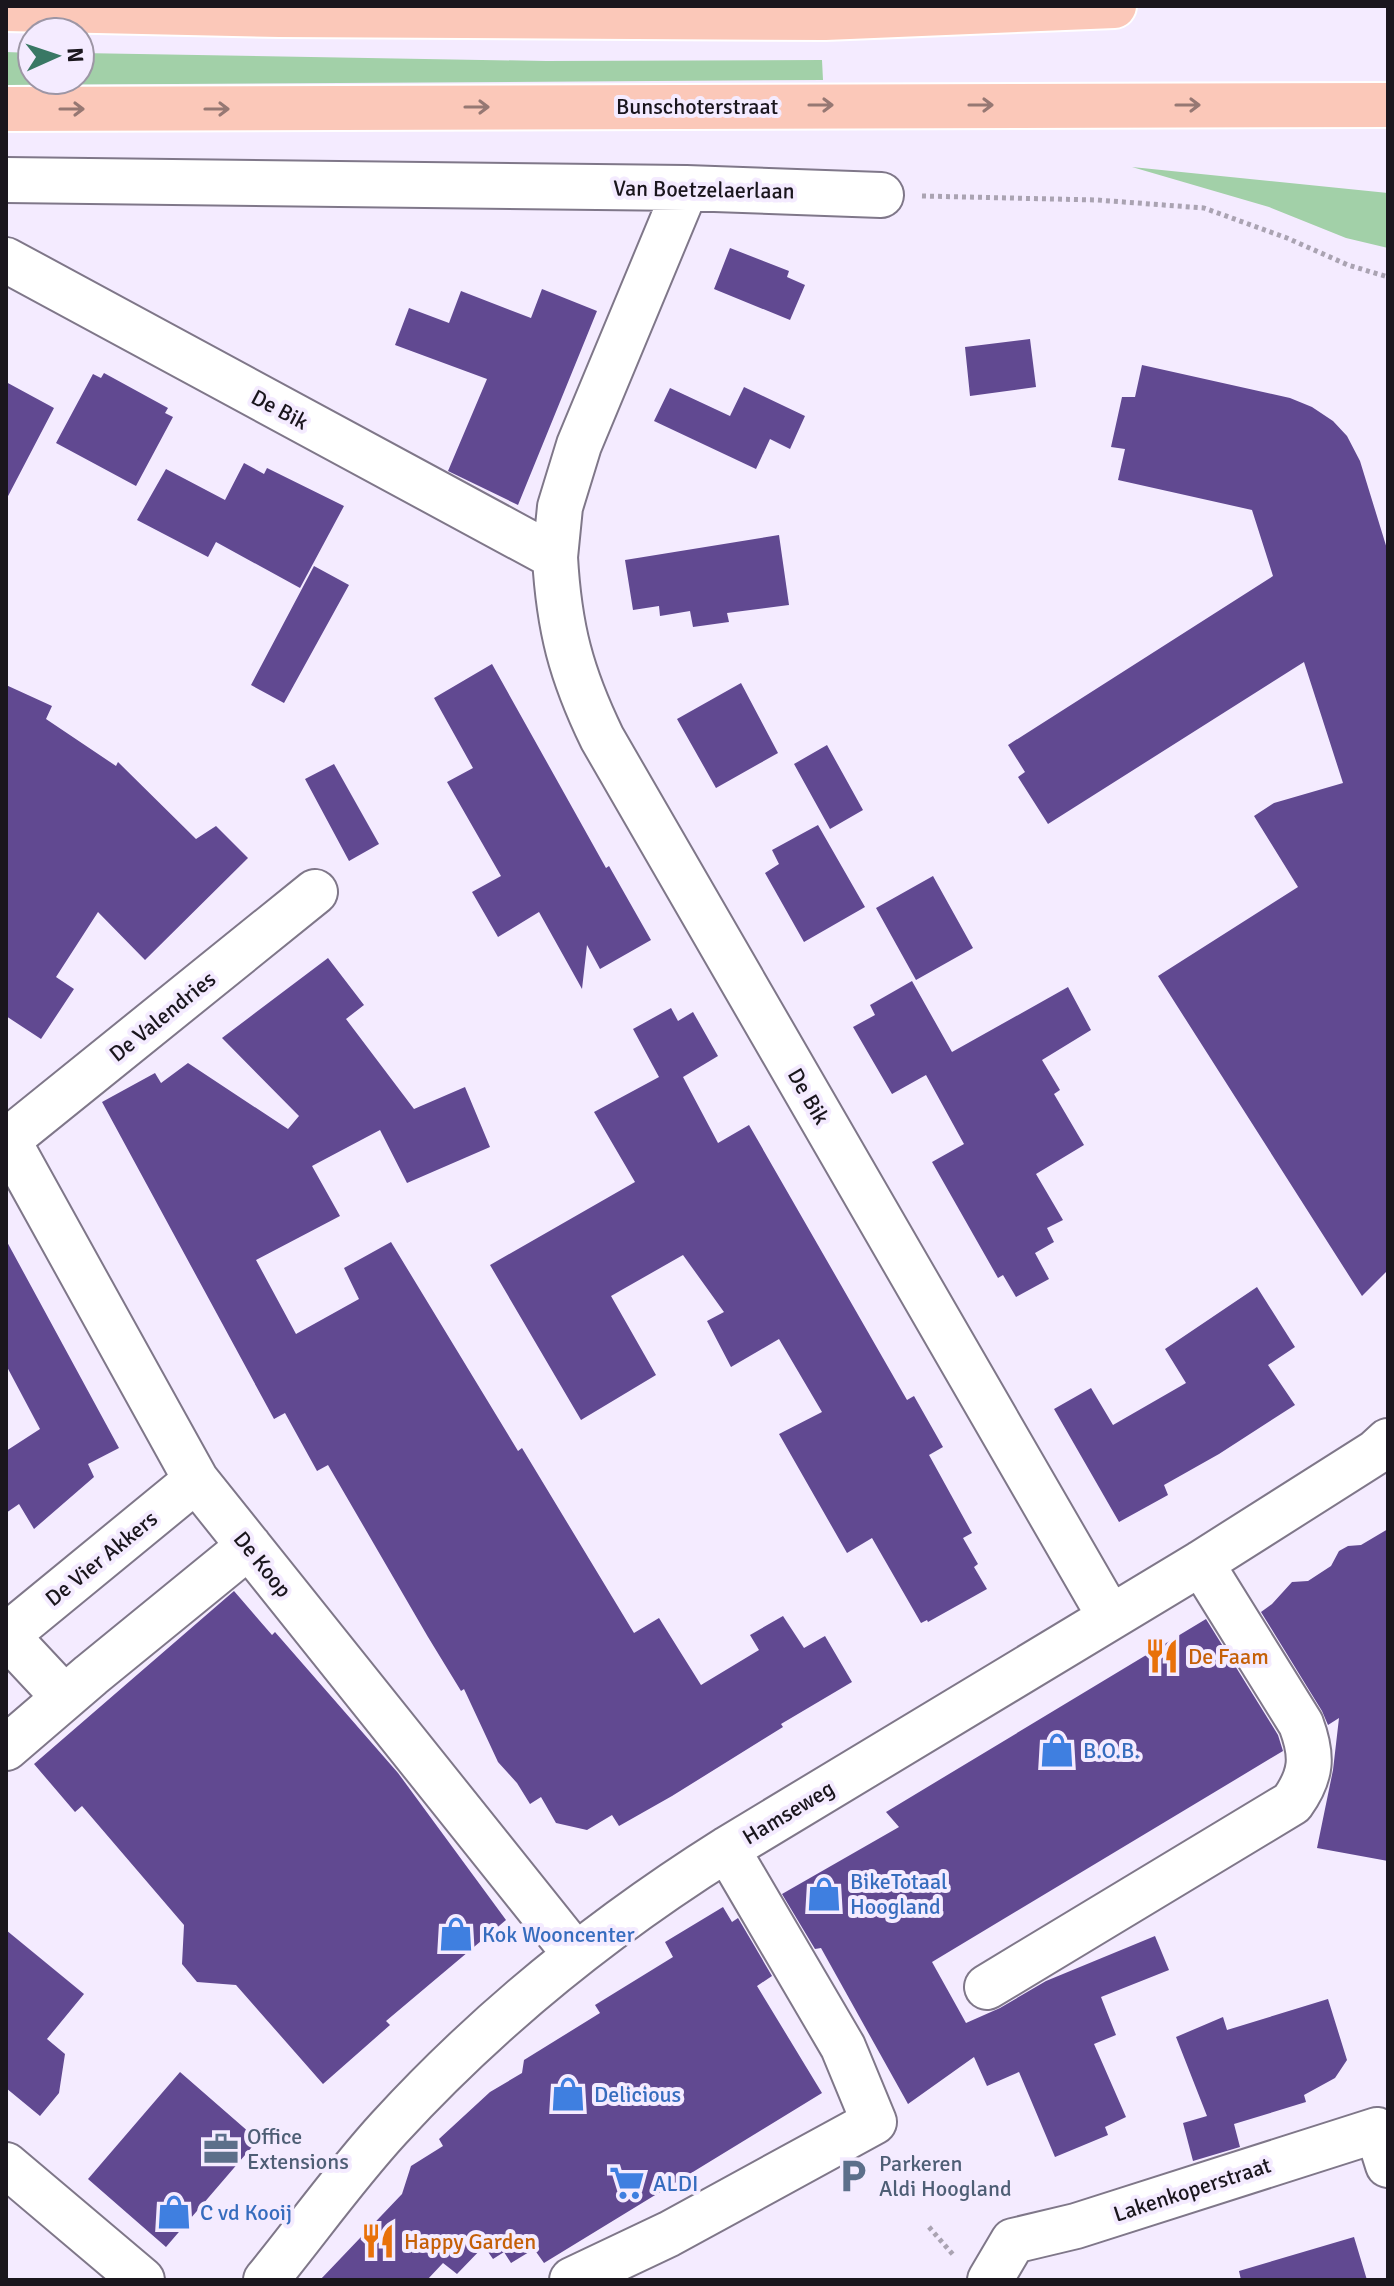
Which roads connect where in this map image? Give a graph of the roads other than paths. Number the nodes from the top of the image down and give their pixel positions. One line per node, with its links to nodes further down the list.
1 (1114, 6): 3 (main road)
2 (6, 9): 3 (main road)
3 (176, 10)
4 (1388, 105): 5 (main road, Bunschoterstraat, one-way to 4)
5 (6, 109)
6 (6, 180): 7 (street, Van Boetzelaerlaan)
7 (686, 188): 8 (street, Van Boetzelaerlaan); 10 (street, De Bik)
8 (881, 195)
9 (6, 260): 10 (street, De Bik)
10 (555, 557): 17 (street, De Bik)
11 (315, 892): 12 (street, De Valendries)
12 (8, 1138): 14 (street, De Koop)
13 (1388, 1441): 16 (street, Hamseweg)
14 (196, 1480): 15 (street, De Koop); 18 (street, De Vier Akkers)
15 (249, 1546): 19 (street); 22 (street, De Koop)
16 (1201, 1563): 17 (street, Hamseweg); 23 (street)
17 (1110, 1617): 21 (street, Hamseweg)
18 (6, 1635): 19 (street)
19 (64, 1697): 20 (street)
20 (6, 1748)
21 (727, 1849): 22 (street, Hamseweg); 28 (street)
22 (576, 1955): 27 (street, Hamseweg)
23 (987, 1987)
24 (1388, 2165): 29 (street, Lakenkoperstraat)
25 (11, 2176): 26 (street)
26 (142, 2280)
27 (266, 2280)
28 (572, 2280)
29 (990, 2280)

